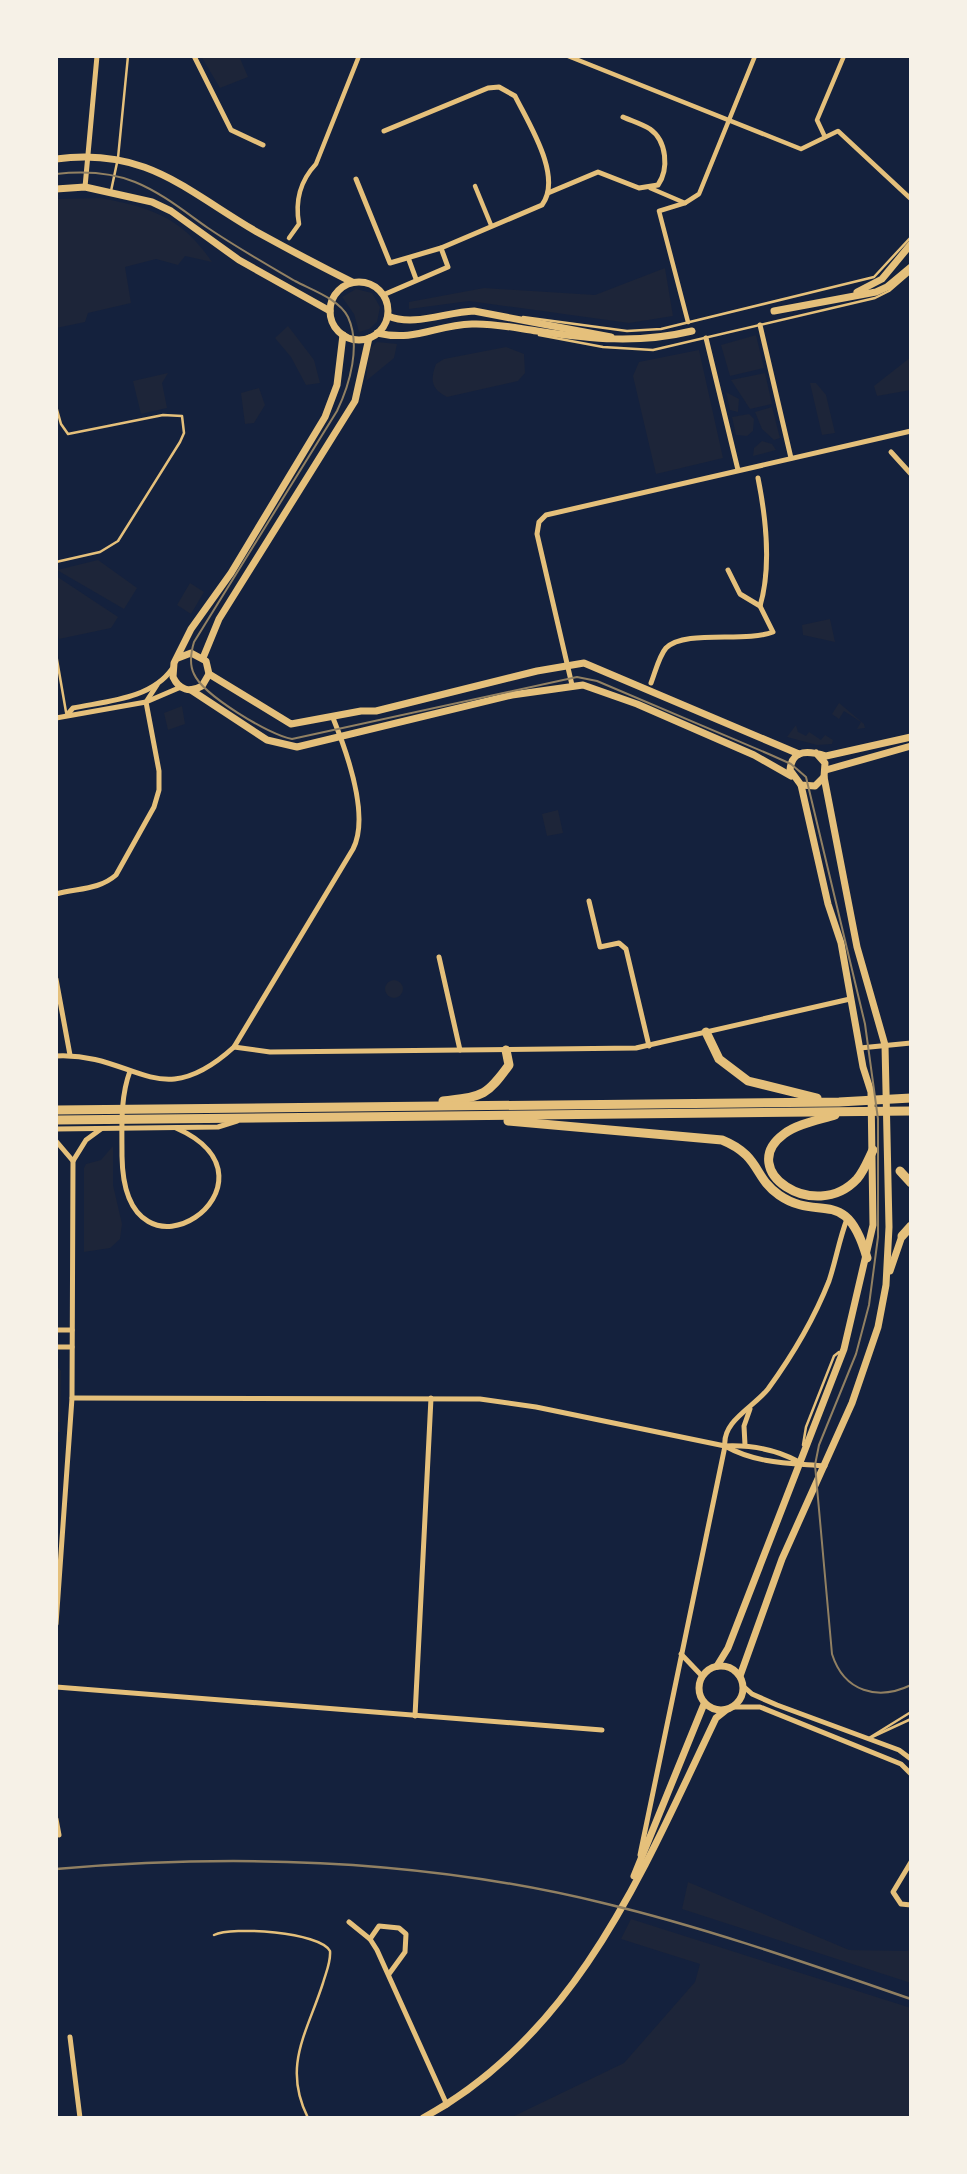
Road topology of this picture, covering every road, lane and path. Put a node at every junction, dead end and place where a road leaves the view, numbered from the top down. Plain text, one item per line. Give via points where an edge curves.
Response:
1 (97, 56) edge
2 (128, 56) edge
3 (194, 56) edge
4 (359, 56) edge
5 (568, 56) edge
6 (755, 56) edge
7 (844, 56) edge
8 (623, 117) dead end
9 (729, 121) junction
10 (384, 131) dead end
11 (825, 136) junction
12 (263, 145) dead end
13 (88, 155) junction
14 (118, 158) junction
15 (56, 159) edge
16 (356, 179) dead end
17 (475, 186) dead end
18 (85, 187) junction
19 (650, 188) junction
20 (56, 189) edge
21 (111, 191) junction
22 (548, 193) junction
23 (911, 199) edge
24 (685, 203) junction
25 (491, 225) junction
26 (911, 237) edge
27 (289, 238) dead end
28 (911, 244) edge
29 (441, 247) junction
30 (409, 260) junction
31 (911, 267) edge
32 (911, 272) edge
33 (416, 279) junction
34 (352, 282) junction
35 (383, 295) junction
36 (847, 296) junction
37 (330, 311) junction
38 (774, 311) dead end
39 (501, 314) junction
40 (387, 316) junction
41 (688, 322) junction
42 (760, 325) junction
43 (508, 327) junction
44 (692, 331) dead end
45 (377, 333) junction
46 (343, 335) junction
47 (369, 338) junction
48 (706, 338) junction
49 (629, 341) junction
50 (56, 406) edge
51 (911, 431) edge
52 (891, 452) dead end
53 (794, 458) junction
54 (737, 470) junction
55 (911, 474) edge
56 (758, 478) dead end
57 (56, 562) edge
58 (728, 570) dead end
59 (760, 606) junction
60 (56, 654) edge
61 (178, 658) junction
62 (204, 658) junction
63 (567, 664) junction
64 (172, 668) junction
65 (209, 674) junction
66 (651, 683) dead end
67 (157, 685) junction
68 (572, 685) junction
69 (181, 687) junction
70 (191, 690) junction
71 (146, 702) junction
72 (67, 715) junction
73 (56, 718) edge
74 (333, 718) junction
75 (911, 737) edge
76 (341, 738) junction
77 (911, 746) edge
78 (816, 753) junction
79 (799, 754) junction
80 (825, 774) junction
81 (792, 776) junction
82 (801, 785) junction
83 (56, 894) edge
84 (589, 901) dead end
85 (439, 957) dead end
86 (56, 979) edge
87 (850, 999) junction
88 (706, 1032) junction
89 (911, 1043) edge
90 (885, 1045) junction
91 (234, 1046) junction
92 (649, 1046) junction
93 (860, 1048) junction
94 (460, 1050) junction
95 (506, 1050) junction
96 (70, 1055) junction
97 (56, 1056) edge
98 (130, 1071) junction
99 (909, 1098) edge
100 (844, 1101) junction
101 (398, 1107) junction
102 (56, 1110) edge
103 (909, 1111) edge
104 (846, 1112) junction
105 (461, 1116) junction
106 (132, 1119) junction
107 (243, 1119) junction
108 (56, 1120) edge
109 (110, 1124) junction
110 (176, 1128) junction
111 (56, 1129) edge
112 (101, 1129) junction
113 (56, 1140) edge
114 (873, 1150) junction
115 (888, 1156) junction
116 (73, 1161) junction
117 (900, 1171) joint
118 (911, 1183) edge
119 (847, 1219) junction
120 (911, 1226) edge
121 (902, 1236) joint
122 (867, 1258) junction
123 (886, 1285) junction
124 (72, 1330) junction
125 (56, 1331) edge
126 (56, 1347) edge
127 (72, 1347) junction
128 (72, 1398) junction
129 (431, 1398) junction
130 (750, 1409) junction
131 (745, 1445) junction
132 (725, 1446) junction
133 (801, 1463) junction
134 (825, 1466) junction
135 (56, 1624) edge
136 (681, 1654) junction
137 (717, 1666) junction
138 (702, 1676) junction
139 (740, 1676) junction
140 (743, 1686) junction
141 (56, 1687) edge
142 (704, 1704) junction
143 (729, 1709) junction
144 (911, 1712) edge
145 (415, 1716) junction
146 (911, 1719) edge
147 (602, 1730) dead end
148 (869, 1738) junction
149 (854, 1745) junction
150 (911, 1759) edge
151 (911, 1774) edge
152 (56, 1819) edge
153 (59, 1835) dead end
154 (639, 1860) junction
155 (911, 1862) edge
156 (903, 1878) junction
157 (911, 1878) edge
158 (628, 1893) junction
159 (911, 1905) edge
160 (349, 1922) dead end
161 (214, 1935) dead end
162 (370, 1939) junction
163 (389, 1974) junction
164 (70, 2037) dead end
165 (447, 2105) junction
166 (80, 2118) edge
167 (308, 2118) edge
168 (423, 2118) edge

1 - 13 street
2 - 14 lane
3 - 12 street via 231,130
4 - 27 street via 295,205 299,224
5 - 9 street
6 - 9 street
7 - 11 street via 817,120
8 - 19 street via 649,128 666,160 662,179
9 - 11 street via 801,149
9 - 24 street via 699,194
10 - 22 street via 488,88 508,90 515,96 549,173
11 - 23 street via 838,131
13 - 14 street
13 - 15 street
13 - 18 street
14 - 21 lane
14 - 34 street via 194,190 258,233
16 - 30 street via 390,263
17 - 25 street
18 - 20 street
18 - 21 street
19 - 22 street via 598,172
19 - 24 street
21 - 37 street via 172,211 239,260
22 - 25 street via 542,205
24 - 41 street via 659,211
25 - 29 street
26 - 41 lane via 874,277
28 - 36 street via 882,279
29 - 30 street
29 - 33 street via 448,267
30 - 33 street
31 - 36 street via 887,286
32 - 42 lane via 875,298
33 - 35 street
34 - 35 street via 369,284
34 - 37 street via 334,296
35 - 40 street
36 - 38 street
37 - 46 street
39 - 40 street via 452,312 420,320
39 - 41 lane via 627,331
39 - 49 street
40 - 45 street
42 - 48 lane
42 - 53 street
43 - 45 street via 475,323 401,338
43 - 48 lane via 634,351
43 - 49 street
44 - 49 street
45 - 47 street
46 - 47 street
46 - 61 street via 337,385 325,416 231,573 191,629
47 - 62 street via 355,401 219,619
48 - 54 street
50 - 57 lane via 68,434 163,415 182,415 184,426 180,442 118,541 100,552
51 - 53 street
52 - 55 street
53 - 54 street
54 - 63 street via 542,518 537,534
56 - 59 street via 765,513 767,581
58 - 59 street via 740,594
59 - 66 street via 773,632 673,643 664,650
60 - 72 lane
61 - 62 street via 191,653
61 - 64 street
62 - 65 street
63 - 68 street
63 - 74 street
63 - 79 street via 592,665
64 - 67 street
64 - 69 street via 174,681
65 - 70 street via 202,687
65 - 74 street via 291,724
67 - 71 street
67 - 72 street via 138,694 73,708
68 - 76 street via 512,695
68 - 81 street via 637,704
69 - 70 street
69 - 71 street
70 - 76 street via 274,743 297,747
71 - 72 street
71 - 83 street via 159,771 154,807 116,875 100,886
72 - 73 street
74 - 76 street
75 - 78 street via 826,756
76 - 91 street via 360,818 356,843
77 - 80 street
78 - 79 street
78 - 80 street
79 - 81 street via 791,764
80 - 82 street via 815,786
80 - 90 street via 858,947
81 - 82 street
82 - 87 street via 839,935
84 - 92 street via 600,947 619,943 626,949
85 - 94 street
86 - 96 street
87 - 88 street
87 - 93 street
88 - 92 street
88 - 100 main road via 719,1059 748,1081 783,1092
89 - 90 street
90 - 93 street
90 - 115 street
91 - 94 street via 270,1052
91 - 98 street via 215,1064 183,1079 154,1079
92 - 95 street
93 - 114 street via 871,1092
94 - 95 street
95 - 101 main road via 509,1065 491,1090 474,1097
96 - 97 street
96 - 98 street
98 - 110 street via 123,1099 123,1178 130,1203 157,1224 181,1225 203,1214 218,1181 209,1151
99 - 100 main road
100 - 101 main road
101 - 106 main road
102 - 106 main road via 111,1109
103 - 104 main road
104 - 105 main road
104 - 114 main road via 792,1129 776,1140 770,1165 779,1183 808,1196 839,1191 857,1178
105 - 107 main road
105 - 119 main road via 722,1140 751,1158 780,1196 830,1208
106 - 107 main road
106 - 109 main road
106 - 110 street
107 - 110 street via 218,1127
108 - 109 main road
109 - 112 street
111 - 112 street
112 - 116 street via 86,1140
113 - 116 street
114 - 122 street via 873,1225
115 - 117 street
115 - 123 street
116 - 124 street
117 - 118 main road
119 - 122 main road via 861,1237
119 - 130 street via 815,1312 794,1351
120 - 121 main road
121 - 123 street
122 - 133 street via 845,1349
123 - 134 street via 868,1360
124 - 125 street
124 - 127 street
126 - 127 street
127 - 128 street
128 - 129 street
128 - 135 street
129 - 132 street via 526,1405
129 - 145 street
130 - 131 street via 744,1426
130 - 132 street via 730,1424
131 - 132 street
131 - 133 street via 783,1453
132 - 133 street via 744,1457
132 - 136 street
133 - 134 street
133 - 137 street
134 - 139 street via 782,1559
136 - 138 street
136 - 154 street
137 - 138 street
137 - 139 street
138 - 142 street via 698,1690
139 - 140 street
140 - 143 street via 741,1699
140 - 148 street via 777,1705
141 - 145 street
142 - 143 street
142 - 154 street
143 - 149 street via 760,1707
143 - 158 street via 716,1718
144 - 148 lane
145 - 147 street
146 - 148 lane
148 - 149 street
148 - 150 street
149 - 151 street via 901,1764
152 - 153 street
154 - 158 street
155 - 156 street
156 - 157 street
156 - 159 street via 894,1887 894,1896 901,1904
158 - 165 street via 586,1969 552,2013 513,2053
160 - 162 street
161 - 167 lane via 239,1929 308,1937 327,1945 330,1958 299,2049 296,2090
162 - 163 street
162 - 163 street via 379,1926 389,1925 406,1934 405,1952
163 - 165 street
164 - 166 street
165 - 168 street

